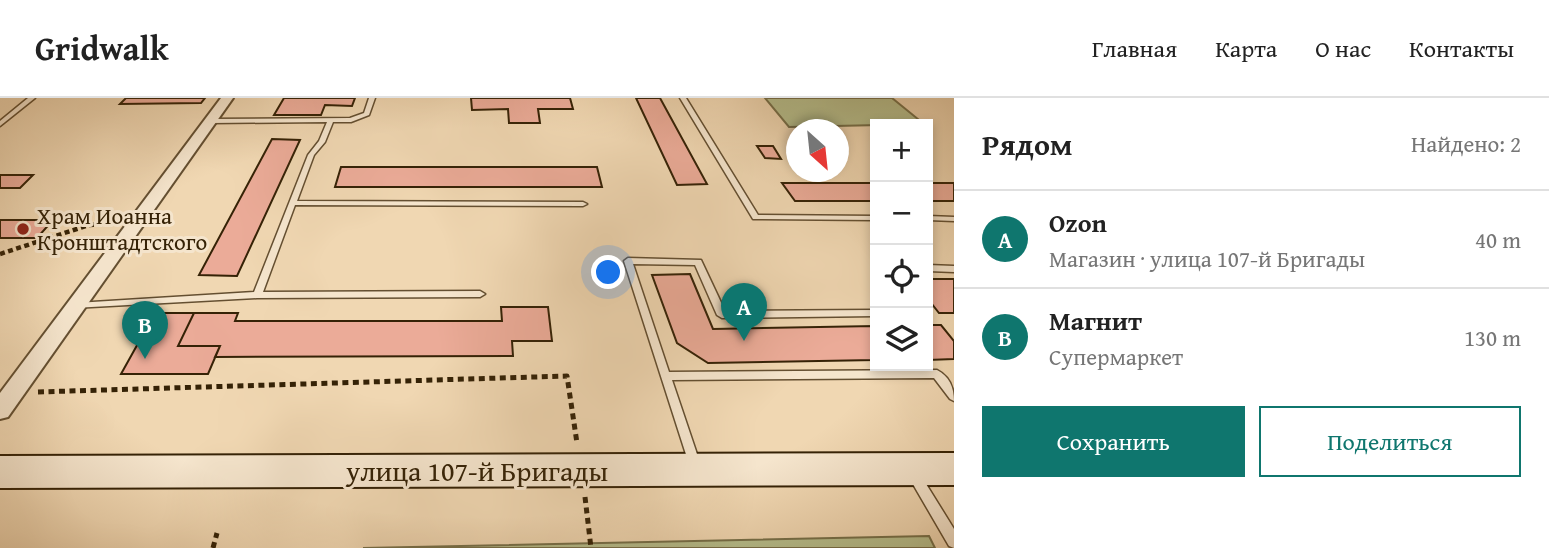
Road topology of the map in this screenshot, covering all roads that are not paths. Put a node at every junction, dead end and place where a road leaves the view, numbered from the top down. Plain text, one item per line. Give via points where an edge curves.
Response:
1 (32, 98) edge
2 (228, 98) edge
3 (372, 98) edge
4 (683, 98) edge
5 (4, 118) edge
6 (211, 121) junction
7 (330, 122) junction
8 (0, 124) edge
9 (293, 203) junction
10 (583, 204) dead end
11 (870, 218) edge
12 (933, 218) edge
13 (954, 219) edge
14 (933, 268) edge
15 (954, 269) edge
16 (480, 294) dead end
17 (257, 295) junction
18 (76, 306) junction
19 (870, 313) edge
20 (666, 376) junction
21 (954, 396) edge
22 (0, 410) edge
23 (910, 469) junction
24 (954, 469) edge
25 (696, 470) junction
26 (0, 472) edge
27 (954, 541) edge

1 - 5 lane
2 - 6 street
3 - 7 lane via 367,114
4 - 11 lane via 756,217
5 - 8 lane
6 - 7 lane
6 - 18 street
7 - 9 lane via 311,155
9 - 10 lane
9 - 17 lane
12 - 13 lane
14 - 15 lane
16 - 17 lane
17 - 18 lane
18 - 22 street
19 - 20 lane via 722,315 698,262 628,261
20 - 21 lane via 937,374
20 - 25 lane
23 - 24 main road, улица 107-й Бригады
23 - 25 main road, улица 107-й Бригады
23 - 27 lane
25 - 26 main road, улица 107-й Бригады

